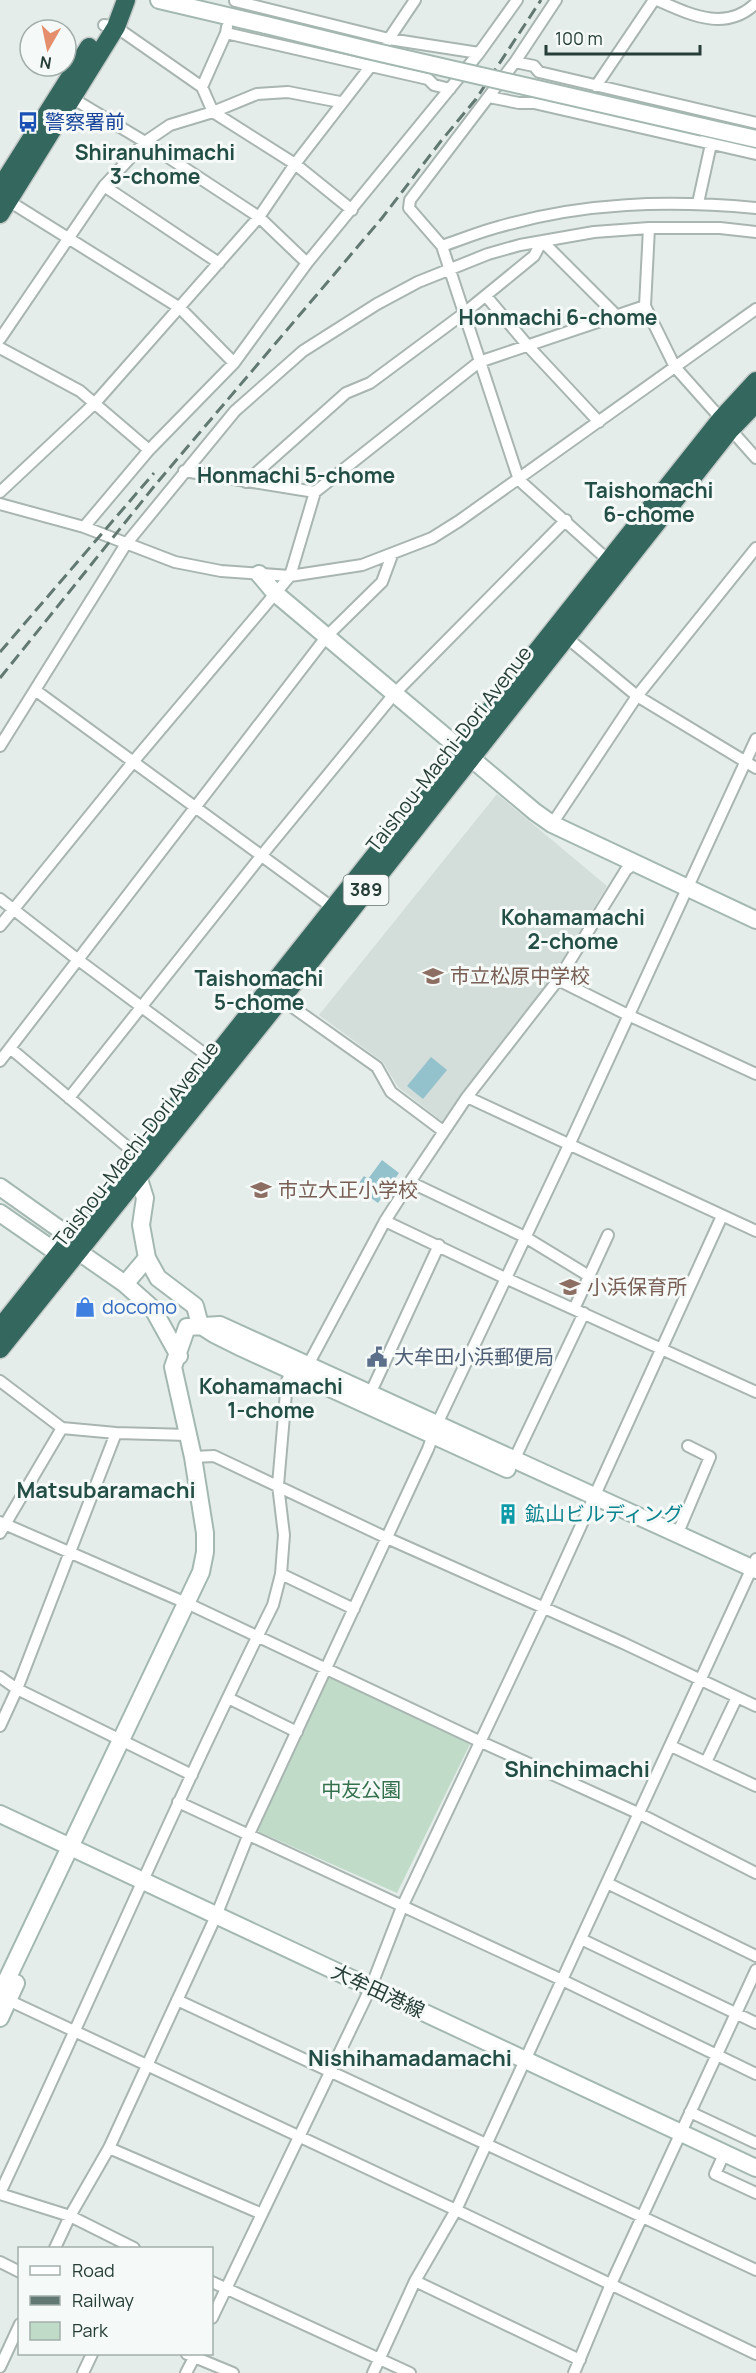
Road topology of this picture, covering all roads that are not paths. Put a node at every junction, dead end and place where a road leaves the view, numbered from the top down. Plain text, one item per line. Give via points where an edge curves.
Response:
1 (124, 0) edge
2 (159, 0) edge
3 (415, 0) edge
4 (517, 0) edge
5 (556, 0) edge
6 (656, 0) edge
7 (756, 3) edge
8 (231, 13) edge
9 (110, 26) junction
10 (389, 39) junction
11 (478, 53) junction
12 (515, 62) junction
13 (370, 67) junction
14 (596, 86) junction
15 (202, 87) junction
16 (450, 89) junction
17 (67, 95) junction
18 (489, 97) junction
19 (340, 102) junction
20 (213, 112) junction
21 (756, 123) edge
22 (756, 139) edge
23 (145, 142) junction
24 (711, 144) junction
25 (756, 154) edge
26 (296, 164) junction
27 (104, 186) junction
28 (2, 199) edge
29 (698, 203) junction
30 (756, 208) edge
31 (352, 210) junction
32 (259, 217) junction
33 (649, 228) junction
34 (756, 232) edge
35 (68, 237) junction
36 (542, 242) junction
37 (442, 246) junction
38 (219, 263) junction
39 (307, 263) junction
40 (448, 269) junction
41 (486, 296) junction
42 (645, 306) junction
43 (180, 308) junction
44 (756, 309) edge
45 (463, 314) junction
46 (616, 315) junction
47 (0, 339) edge
48 (528, 346) junction
49 (0, 348) edge
50 (234, 363) junction
51 (479, 363) junction
52 (675, 367) junction
53 (756, 381) edge
54 (95, 403) junction
55 (756, 403) edge
56 (599, 422) junction
57 (726, 424) junction
58 (149, 450) junction
59 (756, 458) edge
60 (184, 471) junction
61 (519, 480) junction
62 (246, 482) junction
63 (0, 492) edge
64 (315, 492) junction
65 (0, 504) edge
66 (566, 520) junction
67 (84, 527) junction
68 (126, 544) junction
69 (756, 548) edge
70 (392, 555) junction
71 (608, 560) junction
72 (259, 574) junction
73 (290, 576) junction
74 (275, 593) junction
75 (327, 636) junction
76 (566, 637) junction
77 (35, 690) junction
78 (395, 693) junction
79 (638, 696) junction
80 (756, 739) edge
81 (0, 746) edge
82 (465, 752) junction
83 (133, 762) junction
84 (745, 763) junction
85 (756, 768) edge
86 (195, 806) junction
87 (552, 824) junction
88 (262, 855) junction
89 (634, 864) junction
90 (686, 887) junction
91 (0, 899) edge
92 (333, 908) junction
93 (14, 909) junction
94 (756, 920) edge
95 (0, 926) edge
96 (77, 959) junction
97 (558, 980) junction
98 (275, 994) junction
99 (141, 1007) junction
100 (628, 1015) junction
101 (10, 1048) junction
102 (213, 1060) junction
103 (0, 1061) edge
104 (756, 1074) edge
105 (467, 1097) junction
106 (69, 1098) junction
107 (443, 1131) junction
108 (569, 1145) junction
109 (134, 1166) junction
110 (410, 1182) junction
111 (0, 1187) edge
112 (0, 1213) edge
113 (722, 1216) junction
114 (386, 1221) junction
115 (756, 1232) edge
116 (608, 1235) dead end
117 (525, 1237) junction
118 (75, 1245) junction
119 (439, 1245) junction
120 (59, 1254) junction
121 (147, 1258) junction
122 (589, 1276) junction
123 (505, 1278) junction
124 (125, 1284) junction
125 (579, 1311) junction
126 (200, 1324) junction
127 (4, 1328) edge
128 (0, 1349) edge
129 (661, 1350) junction
130 (176, 1352) junction
131 (300, 1368) junction
132 (0, 1381) edge
133 (756, 1392) edge
134 (370, 1394) junction
135 (62, 1428) junction
136 (435, 1430) junction
137 (116, 1433) junction
138 (189, 1435) junction
139 (688, 1446) dead end
140 (196, 1456) junction
141 (514, 1460) junction
142 (278, 1485) junction
143 (590, 1501) junction
144 (2, 1526) edge
145 (677, 1535) junction
146 (387, 1538) junction
147 (71, 1552) junction
148 (753, 1572) edge
149 (281, 1574) junction
150 (190, 1604) junction
151 (354, 1609) junction
152 (543, 1609) junction
153 (257, 1636) junction
154 (326, 1669) junction
155 (0, 1677) edge
156 (702, 1680) junction
157 (17, 1689) junction
158 (737, 1697) junction
159 (228, 1698) junction
160 (756, 1706) edge
161 (0, 1726) edge
162 (297, 1731) junction
163 (479, 1741) junction
164 (126, 1742) junction
165 (671, 1746) junction
166 (706, 1762) junction
167 (192, 1775) junction
168 (756, 1786) edge
169 (178, 1802) junction
170 (0, 1814) edge
171 (640, 1814) junction
172 (248, 1836) junction
173 (74, 1850) junction
174 (756, 1872) edge
175 (141, 1881) junction
176 (608, 1883) junction
177 (402, 1907) junction
178 (216, 1916) junction
179 (581, 1939) junction
180 (756, 1956) edge
181 (756, 1970) edge
182 (562, 1980) junction
183 (371, 1987) junction
184 (4, 1997) edge
185 (177, 2000) junction
186 (736, 2014) junction
187 (0, 2018) edge
188 (756, 2023) edge
189 (75, 2033) junction
190 (717, 2055) junction
191 (526, 2060) junction
192 (146, 2066) junction
193 (331, 2072) junction
194 (756, 2074) edge
195 (690, 2112) junction
196 (681, 2132) junction
197 (298, 2137) junction
198 (756, 2143) edge
199 (486, 2144) junction
200 (109, 2148) junction
201 (725, 2152) junction
202 (756, 2168) edge
203 (756, 2193) edge
204 (0, 2194) edge
205 (456, 2210) junction
206 (262, 2214) junction
207 (70, 2216) junction
208 (642, 2217) junction
209 (55, 2247) edge
210 (132, 2247) edge
211 (0, 2262) edge
212 (756, 2270) edge
213 (18, 2271) edge
214 (415, 2281) junction
215 (213, 2282) edge
216 (610, 2284) junction
217 (225, 2288) junction
218 (213, 2316) edge
219 (18, 2327) edge
220 (4, 2345) edge
221 (756, 2354) edge
222 (92, 2355) edge
223 (192, 2355) edge
224 (378, 2358) junction
225 (580, 2360) junction
226 (0, 2367) edge
227 (83, 2373) edge
228 (186, 2373) edge
229 (233, 2373) edge
230 (373, 2373) edge
231 (411, 2373) edge
232 (574, 2373) edge

1 - 9 highway
2 - 8 street
3 - 10 street
4 - 11 street
5 - 12 street
6 - 7 street via 698,18 719,19 737,16
6 - 14 street
8 - 10 street
8 - 13 street
8 - 15 street
8 - 22 street, bridge via 372,51
9 - 15 street
9 - 17 highway
10 - 11 street
10 - 13 street
11 - 16 street
12 - 14 street
12 - 18 street
13 - 16 street via 428,79
13 - 19 street
14 - 21 street
15 - 20 street
16 - 31 street
17 - 23 street
17 - 28 highway
18 - 24 street via 519,104 534,102
18 - 37 street via 410,200 410,208
19 - 20 street via 288,92 256,94
19 - 26 street
20 - 23 street via 170,125
20 - 26 street
23 - 27 street
23 - 32 street
24 - 25 street
24 - 29 street
26 - 31 street
26 - 32 street
27 - 35 street
27 - 38 street
28 - 35 street
29 - 30 street
29 - 37 street via 577,209 498,226
31 - 39 street
32 - 38 street
32 - 39 street
33 - 34 street
33 - 36 street via 594,232
33 - 42 street
35 - 43 street
35 - 47 street
36 - 40 street via 488,254
36 - 41 street via 534,256
36 - 46 street
37 - 40 street
38 - 43 street
39 - 50 street
40 - 45 street
40 - 60 street via 377,304 303,351 235,411
41 - 45 street
41 - 48 street
42 - 46 street
42 - 52 street
43 - 50 street
43 - 54 street
44 - 52 street
45 - 51 street
45 - 62 street via 370,383 346,393
46 - 48 street
48 - 51 street
48 - 56 street
49 - 54 street
50 - 58 street
51 - 61 street
51 - 64 street
52 - 56 street
52 - 57 street
53 - 57 highway, 389
54 - 58 street
54 - 63 street
55 - 57 highway, 389
56 - 61 street
57 - 59 street
57 - 71 highway, Taishou-Machi-Dori Avenue / 389
57 - 76 highway, Taishou-Machi-Dori Avenue / 389
58 - 67 street
60 - 62 street
60 - 68 street
61 - 66 street
61 - 70 street via 432,538
62 - 64 street
64 - 73 street
65 - 67 street
66 - 71 street
66 - 78 street
67 - 68 street
68 - 72 street via 175,562
68 - 77 street
69 - 79 street
70 - 73 street via 362,565
70 - 75 street via 382,582
71 - 82 highway, Taishou-Machi-Dori Avenue / 389
72 - 73 street
72 - 74 street
73 - 74 street
74 - 75 street
74 - 83 street
75 - 78 street
75 - 86 street
76 - 79 street
76 - 82 highway, Taishou-Machi-Dori Avenue / 389
77 - 81 street
77 - 83 street
78 - 82 street
78 - 88 street
79 - 84 street
79 - 87 street
80 - 84 street
82 - 87 street
82 - 92 highway, Taishou-Machi-Dori Avenue / 389
82 - 98 highway, Taishou-Machi-Dori Avenue / 389
83 - 86 street
83 - 93 street
84 - 85 street
84 - 90 street
86 - 88 street
86 - 96 street
87 - 89 street
88 - 92 street
88 - 99 street
89 - 90 street
89 - 97 street via 626,870
90 - 94 street
90 - 100 street
91 - 93 street
92 - 98 highway, Taishou-Machi-Dori Avenue / 389
93 - 95 street
93 - 96 street
96 - 99 street
96 - 101 street
97 - 100 street
97 - 105 street
98 - 102 highway, Taishou-Machi-Dori Avenue / 389
98 - 107 street via 377,1067 391,1092
98 - 109 highway, Taishou-Machi-Dori Avenue / 389
99 - 102 street
99 - 106 street
100 - 104 street
100 - 108 street
101 - 103 street
101 - 106 street
102 - 109 highway, Taishou-Machi-Dori Avenue / 389
105 - 107 street
105 - 108 street
106 - 109 street
107 - 110 street
108 - 113 street
108 - 117 street
109 - 118 highway, Taishou-Machi-Dori Avenue / 389
109 - 121 street via 145,1198 141,1225
110 - 114 street
110 - 117 street
111 - 118 street
112 - 120 street
113 - 115 street
113 - 129 street
114 - 119 street
114 - 131 street
116 - 122 street
117 - 122 street
117 - 123 street
118 - 120 highway, Taishou-Machi-Dori Avenue / 389
118 - 124 street
118 - 127 highway, Taishou-Machi-Dori Avenue / 389
119 - 123 street
119 - 134 street
120 - 127 highway, Taishou-Machi-Dori Avenue / 389
121 - 124 street
121 - 126 street via 158,1278 195,1306
122 - 125 street
123 - 125 street
123 - 136 street
124 - 130 street via 153,1309
125 - 129 street
125 - 141 street
126 - 130 street via 187,1327
126 - 131 street via 214,1335
127 - 128 highway, Taishou-Machi-Dori Avenue / 389
129 - 133 street
129 - 143 street
130 - 138 street via 173,1367
130 - 140 street via 182,1363
131 - 134 street
131 - 136 street
131 - 142 street via 287,1381
132 - 135 street
134 - 136 street
135 - 137 street
135 - 144 street
136 - 141 street
136 - 143 street
136 - 146 street
137 - 138 street
137 - 147 street
138 - 140 street
139 - 145 street via 710,1457
140 - 142 street via 214,1456
140 - 150 street via 205,1552
141 - 143 street
142 - 146 street
142 - 149 street via 284,1535
143 - 145 street
143 - 148 street
143 - 152 street
144 - 147 street
145 - 148 street
146 - 151 street
146 - 152 street
147 - 150 street
147 - 157 street
148 - 156 street
149 - 151 street
149 - 153 street via 273,1605
150 - 153 street
150 - 164 street
151 - 154 street
152 - 156 street
152 - 163 street
153 - 154 street
153 - 159 street
154 - 162 street
154 - 163 street
155 - 157 street
156 - 158 street
156 - 165 street
157 - 161 street
157 - 164 street
158 - 160 street
158 - 166 street
159 - 162 street
159 - 167 street
162 - 172 street
163 - 171 street
163 - 177 street
164 - 167 street
164 - 173 street
165 - 166 street
165 - 171 street
166 - 168 street
167 - 169 street
169 - 172 street
169 - 175 street
170 - 173 street, 大牟田港線
171 - 174 street
171 - 176 street
172 - 177 street
172 - 178 street
173 - 175 street, 大牟田港線
173 - 184 street
175 - 178 street, 大牟田港線
175 - 189 street
176 - 179 street
176 - 180 street
177 - 182 street
177 - 183 street
178 - 183 street, 大牟田港線
178 - 185 street
179 - 182 street
179 - 186 street
181 - 186 street
182 - 190 street
182 - 191 street
183 - 191 street, 大牟田港線
183 - 193 street
184 - 187 street
184 - 189 street
185 - 192 street
185 - 193 street
186 - 188 street
186 - 190 street
189 - 192 street
189 - 204 street
190 - 194 street
190 - 195 street
191 - 196 street, 大牟田港線
191 - 199 street
192 - 197 street
192 - 200 street
193 - 197 street
193 - 199 street
195 - 196 street
195 - 198 street
196 - 201 street, 大牟田港線
196 - 208 street
197 - 205 street
197 - 206 street
199 - 205 street
199 - 208 street
200 - 206 street
200 - 207 street
201 - 202 street, 大牟田港線
201 - 203 street via 715,2174
204 - 207 street
205 - 214 street
205 - 216 street
206 - 217 street
207 - 209 street
207 - 210 street
208 - 212 street
208 - 216 street
211 - 213 street
214 - 224 street
214 - 225 street
215 - 217 street
216 - 221 street
216 - 225 street
217 - 218 street
217 - 224 street
219 - 220 street
220 - 226 street
222 - 227 street
223 - 228 street
223 - 229 street
224 - 230 street
224 - 231 street
225 - 232 street

